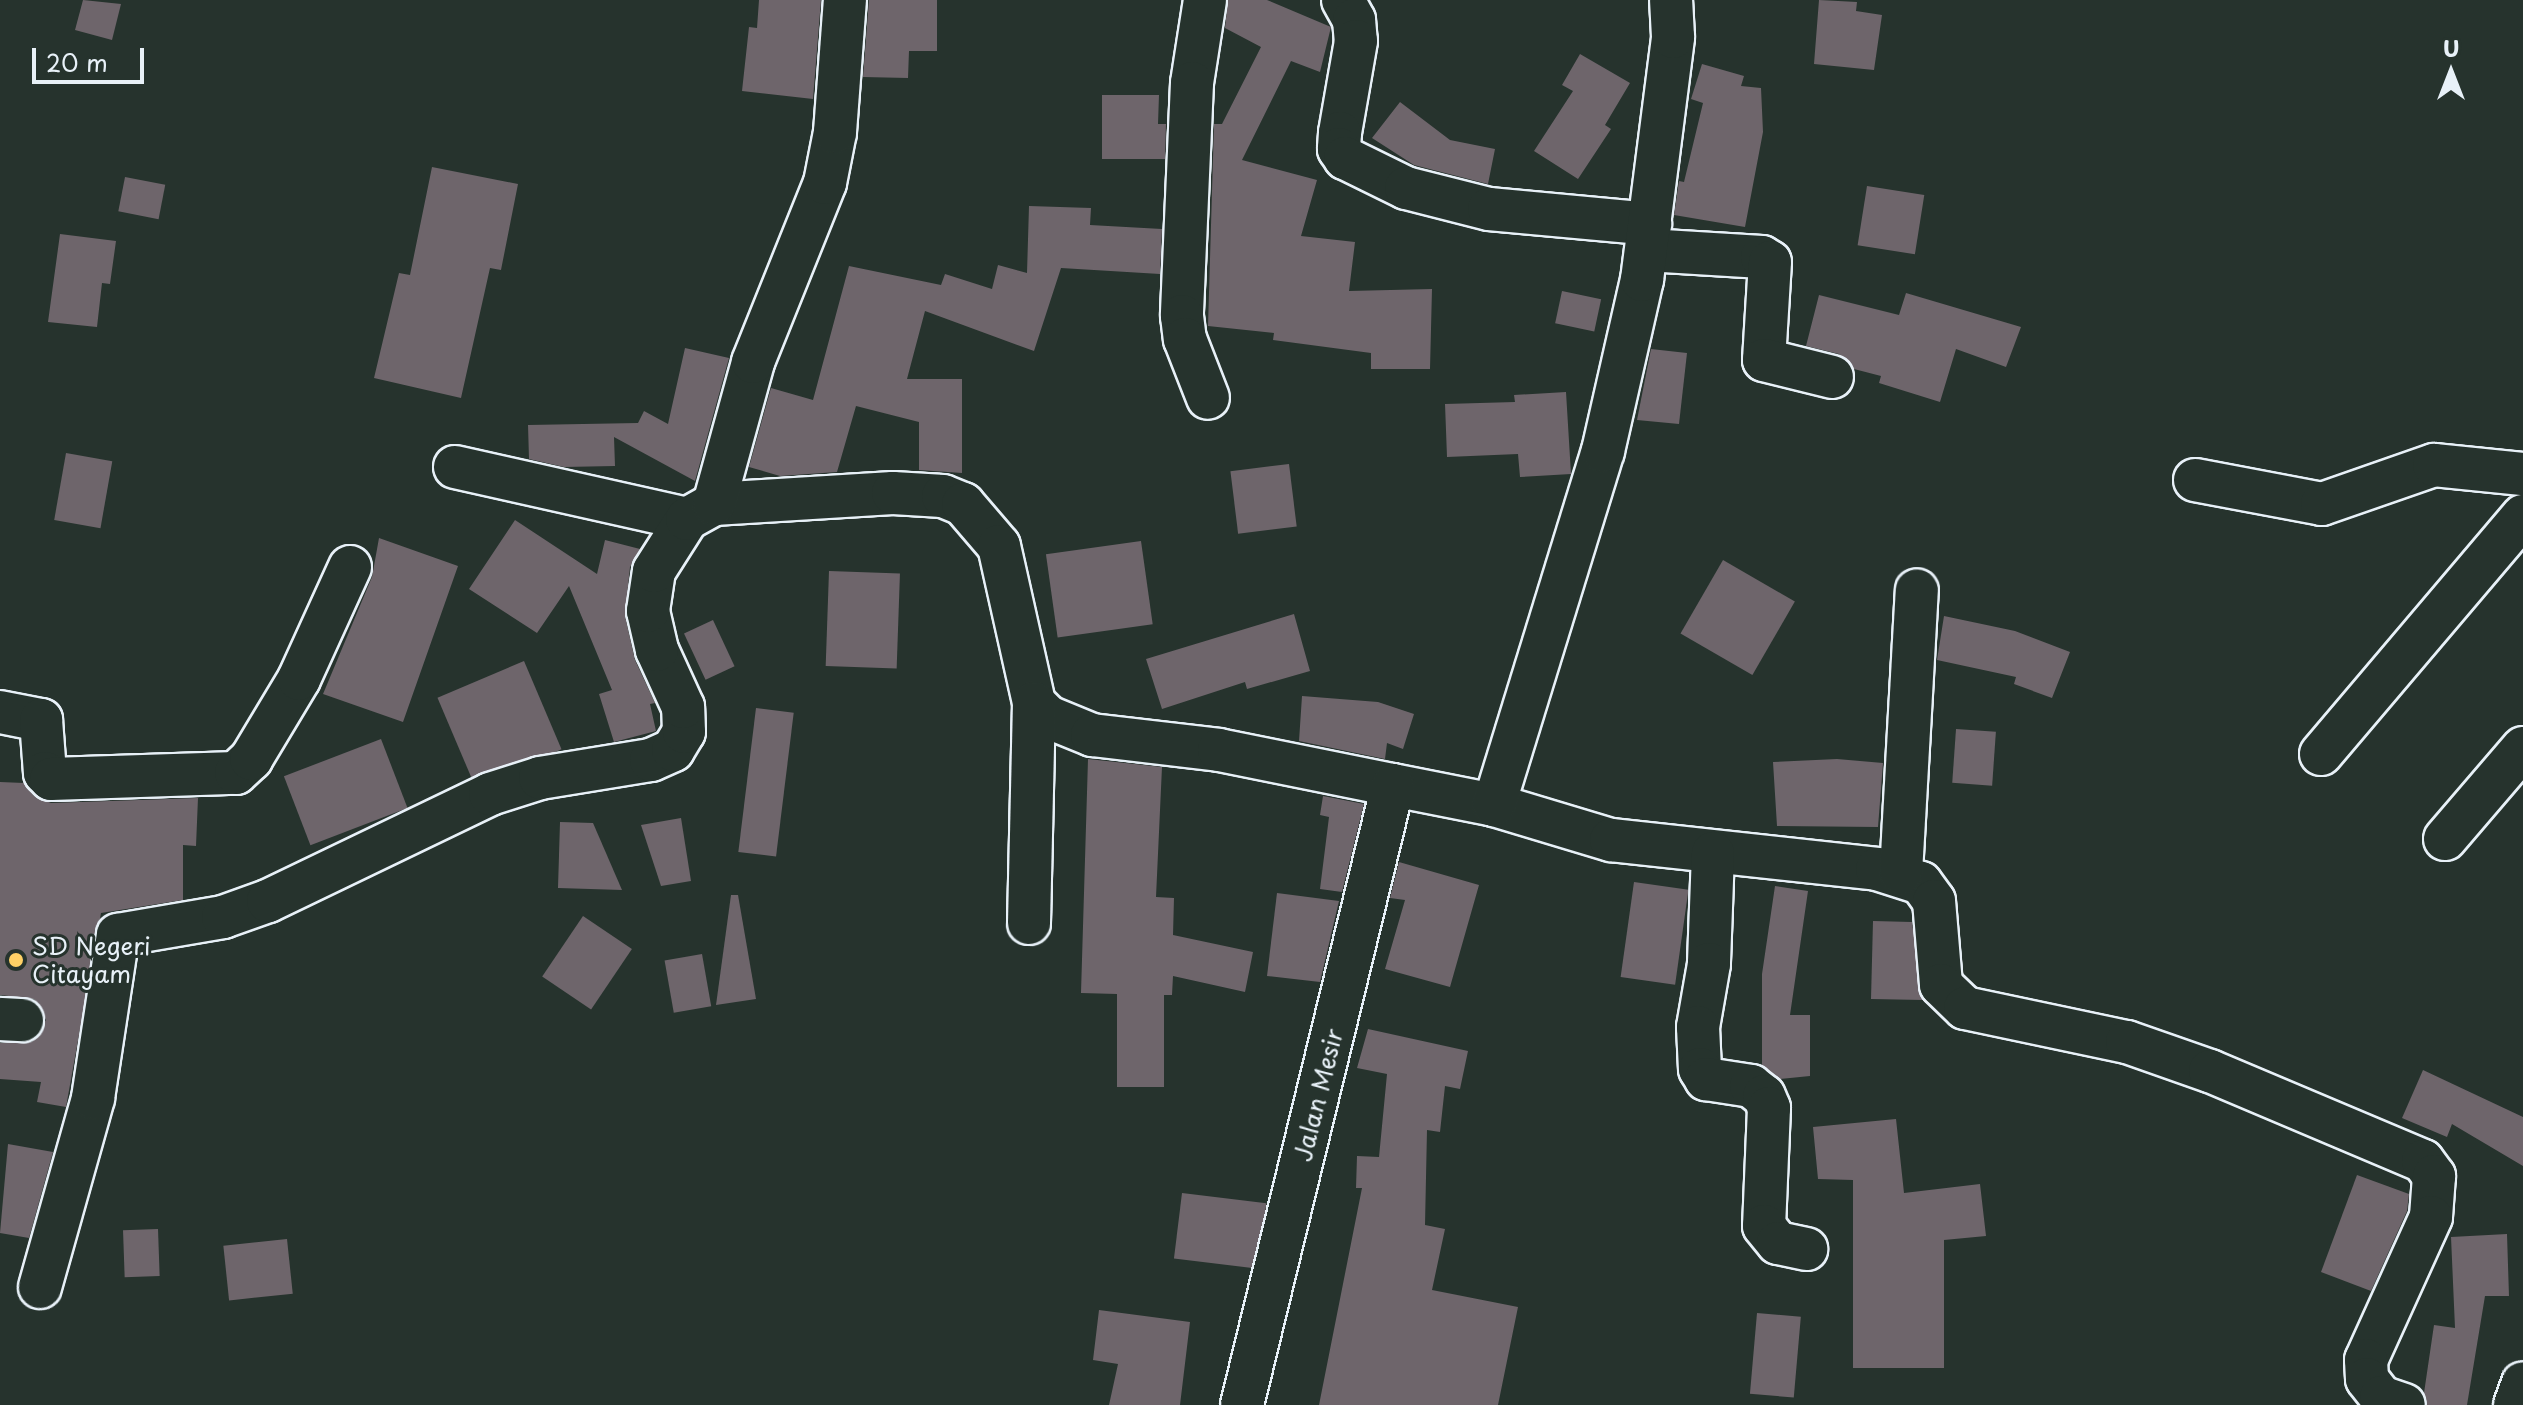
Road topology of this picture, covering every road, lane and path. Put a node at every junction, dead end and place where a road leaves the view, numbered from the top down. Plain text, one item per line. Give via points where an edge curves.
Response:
1 (845, 0) edge
2 (1205, 0) edge
3 (1343, 0) edge
4 (1671, 0) edge
5 (1648, 237) junction
6 (1832, 377) dead end
7 (1208, 398) dead end
8 (455, 467) dead end
9 (2523, 474) edge
10 (2195, 480) dead end
11 (700, 512) junction
12 (2523, 516) edge
13 (350, 567) dead end
14 (1917, 590) dead end
15 (1034, 703) junction
16 (0, 712) edge
17 (2523, 748) edge
18 (2321, 754) dead end
19 (1393, 785) junction
20 (1494, 805) junction
21 (2445, 839) dead end
22 (1713, 853) junction
23 (1901, 873) junction
24 (1029, 923) dead end
25 (1806, 1249) dead end
26 (40, 1287) dead end
27 (2523, 1383) edge
28 (1242, 1405) edge
29 (2404, 1405) edge
30 (2515, 1405) edge

1 - 11 street via 835,132 825,183
2 - 7 street via 1192,83 1182,316 1185,339
3 - 5 street via 1354,20 1356,41 1340,133 1339,149 1345,158 1406,188 1489,209
4 - 5 street via 1673,37
5 - 6 street via 1770,262 1764,360
5 - 20 street via 1603,451
8 - 11 street
9 - 10 street via 2434,465 2322,504
11 - 15 street via 893,493 943,496 963,504 999,546
11 - 26 street via 654,571 648,611 657,650 683,707 684,732 673,750 651,760 540,778 490,794 268,901 223,917 118,935 93,1098
12 - 18 street
13 - 16 street via 299,679 251,759 236,773 51,779 45,773 41,720
14 - 23 street
15 - 19 street via 1048,717 1092,735 1219,750
15 - 24 street
17 - 21 street
19 - 20 street
19 - 28 street, Jalan Mesir
20 - 22 street via 1611,840
22 - 23 street
22 - 25 street via 1709,964 1698,1027 1700,1069 1706,1079 1751,1086 1764,1096 1769,1108 1764,1226 1778,1243
23 - 29 street via 1921,883 1934,901 1937,970 1950,998 1965,1008 2127,1042 2210,1071 2423,1161 2434,1176 2431,1217 2366,1360 2367,1379 2381,1397
27 - 30 street

